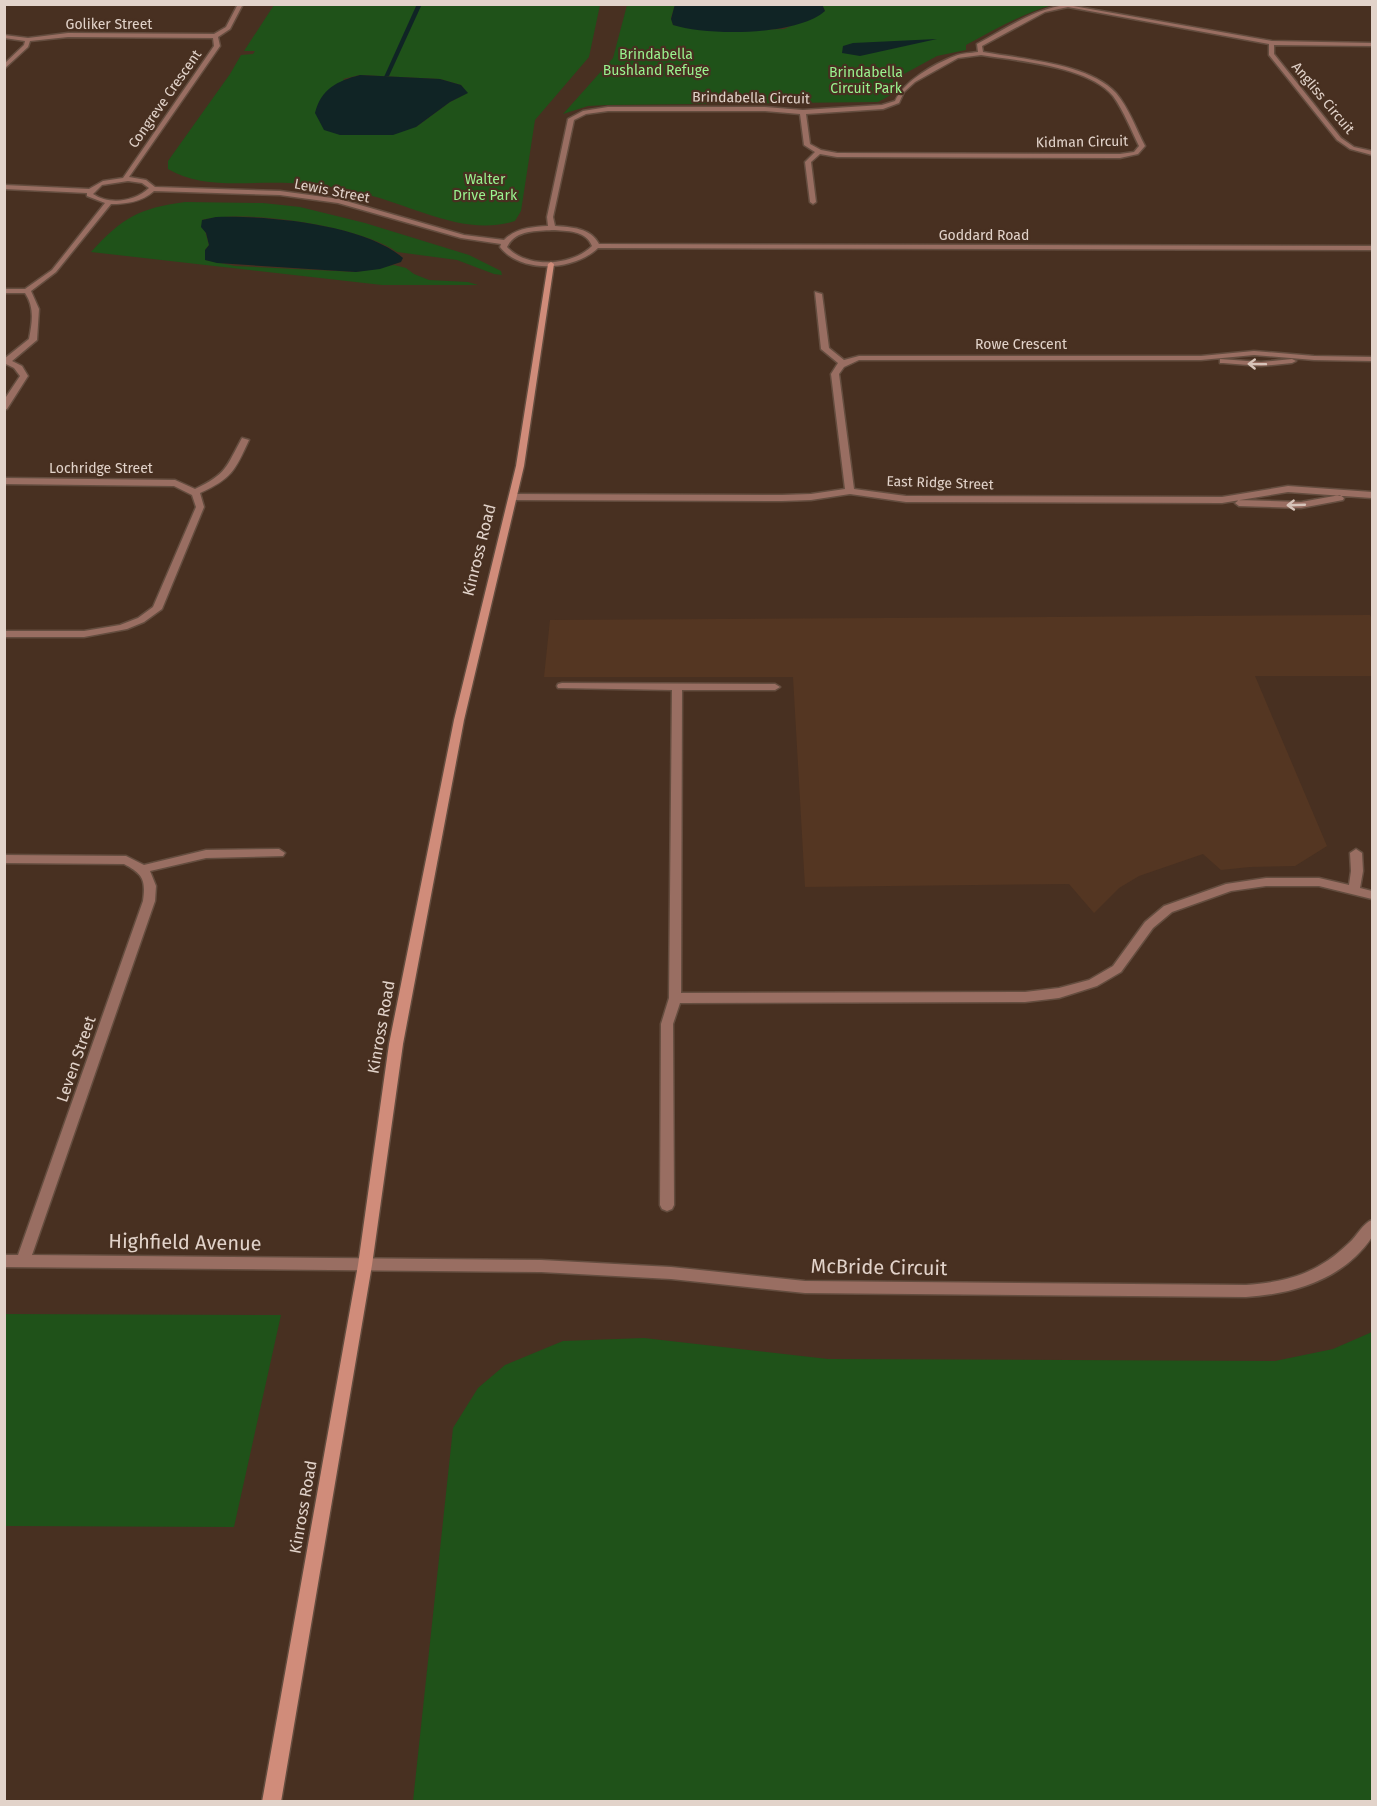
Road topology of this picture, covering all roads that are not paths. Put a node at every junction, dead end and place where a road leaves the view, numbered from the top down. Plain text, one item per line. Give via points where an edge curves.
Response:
1 (241, 4) edge
2 (1073, 6) edge
3 (4, 36) edge
4 (215, 36) junction
5 (28, 40) junction
6 (1272, 43) junction
7 (1372, 44) edge
8 (981, 53) junction
9 (4, 68) edge
10 (803, 112) junction
11 (819, 153) junction
12 (1372, 153) edge
13 (124, 180) junction
14 (4, 187) edge
15 (152, 189) junction
16 (89, 191) junction
17 (110, 201) junction
18 (813, 202) dead end
19 (552, 228) junction
20 (505, 242) junction
21 (596, 246) junction
22 (1372, 248) edge
23 (551, 264) junction
24 (4, 291) edge
25 (27, 291) junction
26 (818, 294) dead end
27 (1372, 359) edge
28 (6, 362) edge
29 (843, 363) junction
30 (4, 407) edge
31 (244, 440) dead end
32 (4, 482) edge
33 (850, 490) junction
34 (195, 492) junction
35 (1353, 495) junction
36 (1372, 495) edge
37 (513, 497) junction
38 (1222, 500) junction
39 (4, 634) edge
40 (562, 686) dead end
41 (677, 687) junction
42 (775, 687) dead end
43 (279, 853) dead end
44 (1356, 853) dead end
45 (4, 859) edge
46 (144, 869) junction
47 (1354, 889) junction
48 (1372, 895) edge
49 (675, 998) junction
50 (667, 1205) dead end
51 (1372, 1226) edge
52 (4, 1261) edge
53 (23, 1261) junction
54 (365, 1265) junction
55 (271, 1802) edge

1 - 4 street, Congreve Crescent via 228,28
2 - 6 street
2 - 8 street via 1043,11 979,45
3 - 5 street, Goliker Street
4 - 5 street, Goliker Street via 68,35
4 - 13 street, Congreve Crescent via 217,46
5 - 9 street
6 - 7 street
6 - 12 street, Angliss Circuit via 1271,54 1339,139 1352,148
8 - 10 street, Brindabella Circuit via 957,57 913,81 897,102 883,108
8 - 11 street, Kidman Circuit via 1086,75 1113,94 1142,146 1136,153 1120,156
10 - 11 street via 807,145
10 - 19 street, Brindabella Circuit via 608,109 577,116 571,119 550,217
11 - 18 street via 808,162
13 - 15 street via 144,181
13 - 16 street via 99,184
14 - 16 street
15 - 17 street via 135,199
15 - 20 street, Lewis Street via 280,193 339,201 463,237
16 - 17 street via 92,198
17 - 25 street via 54,271
19 - 20 street via 523,232
19 - 21 street via 579,231
20 - 23 street via 503,247 512,257
21 - 22 street, Goddard Road
21 - 23 street via 586,256
23 - 37 street, Kinross Road
24 - 25 street
25 - 28 street via 37,309 33,340
26 - 29 street via 825,349
27 - 29 street, Rowe Crescent via 1314,358 1261,364 1201,358 870,357
28 - 30 street via 17,365 24,376
29 - 33 street via 835,374
31 - 34 street via 230,472
32 - 34 street, Lochridge Street via 156,481 175,483
33 - 37 street, East Ridge Street via 782,498
33 - 38 street, East Ridge Street via 906,499
34 - 39 street via 200,507 157,609 146,618 129,627 100,632
35 - 36 street, East Ridge Street
35 - 38 street, East Ridge Street via 1288,489
35 -> 38 street, East Ridge Street via 1301,505
37 - 54 street, Kinross Road via 461,710 396,1044
40 - 41 street
41 - 42 street
41 - 49 street
43 - 46 street via 206,854
44 - 47 street
45 - 46 street via 126,860
46 - 53 street, Leven Street via 152,884 148,901
47 - 48 street
47 - 49 street via 1319,882 1230,886 1168,909 1149,925 1117,969 1093,983 1059,993 1025,997
49 - 50 street via 667,1024
51 - 54 street, McBride Circuit via 1369,1234 1344,1258 1315,1275 1286,1287 1246,1291 805,1287 671,1273 542,1266
52 - 53 street, Highfield Avenue
53 - 54 street, Highfield Avenue
54 - 55 street, Kinross Road

